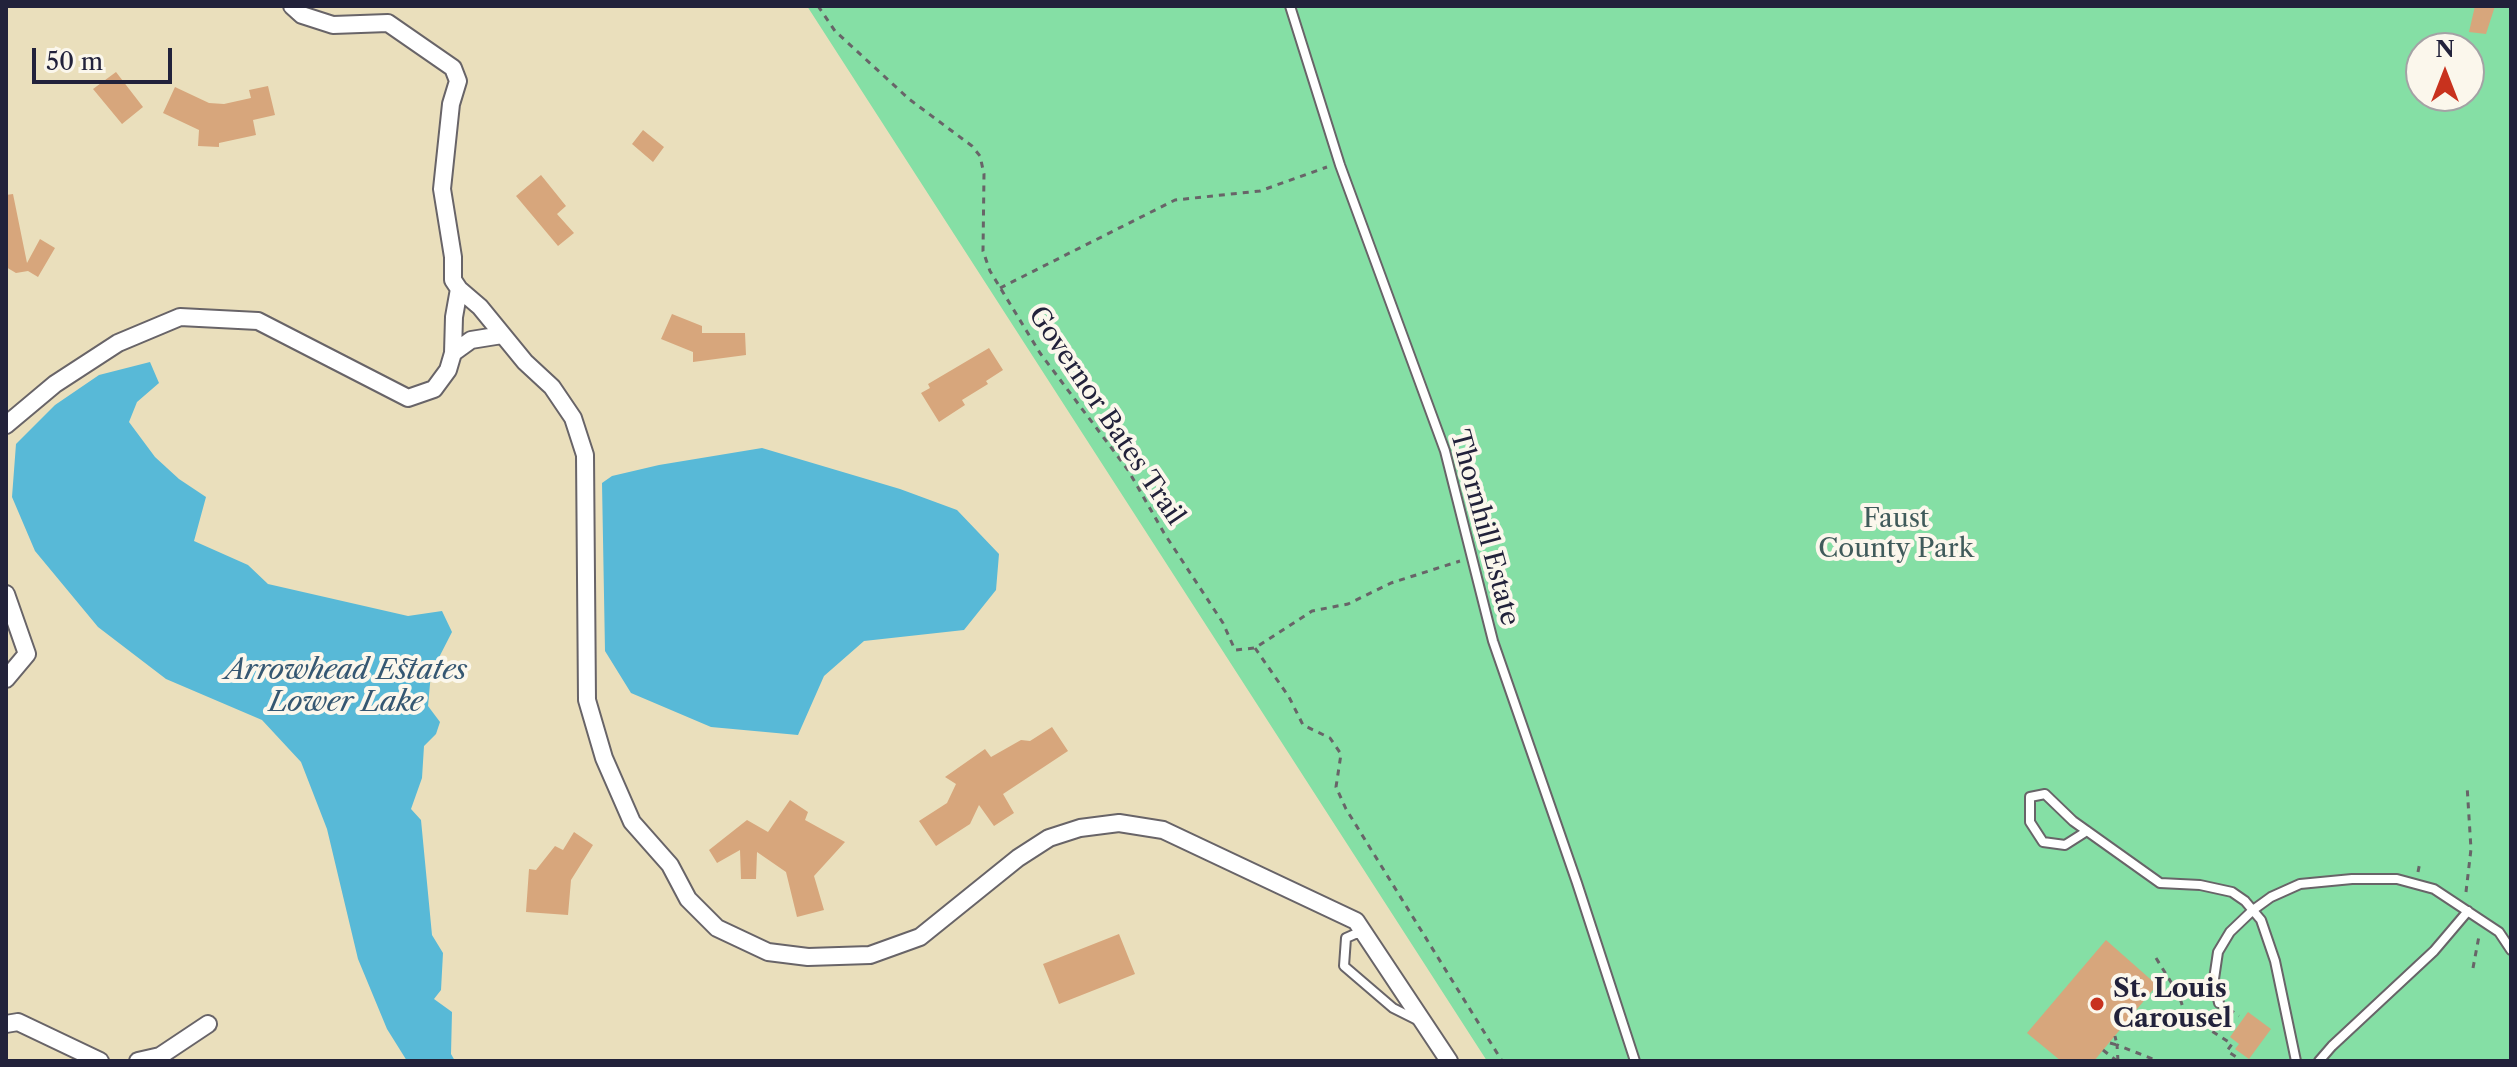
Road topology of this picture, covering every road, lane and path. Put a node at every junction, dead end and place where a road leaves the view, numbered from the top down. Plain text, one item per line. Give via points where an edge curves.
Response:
1 (292, 6) edge
2 (818, 6) edge
3 (1290, 6) edge
4 (1339, 162) junction
5 (1000, 288) junction
6 (459, 289) junction
7 (502, 335) junction
8 (453, 353) junction
9 (6, 425) edge
10 (1472, 557) junction
11 (6, 594) edge
12 (1255, 648) junction
13 (6, 679) edge
14 (2467, 785) dead end
15 (2087, 831) junction
16 (2466, 909) junction
17 (2253, 910) junction
18 (2482, 920) junction
19 (1365, 934) junction
20 (2511, 950) edge
21 (2156, 958) dead end
22 (2473, 968) dead end
23 (2219, 1003) dead end
24 (2229, 1009) dead end
25 (6, 1024) edge
26 (208, 1024) dead end
27 (1425, 1024) junction
28 (2213, 1031) junction
29 (2115, 1036) dead end
30 (2110, 1043) dead end
31 (2117, 1045) junction
32 (2103, 1050) dead end
33 (100, 1061) edge
34 (138, 1061) edge
35 (1449, 1061) edge
36 (1502, 1061) edge
37 (1635, 1061) edge
38 (2117, 1061) edge
39 (2158, 1061) edge
40 (2236, 1061) edge
41 (2296, 1061) edge
42 (2319, 1061) edge

1 - 6 street via 333,25 388,23 453,68 458,81 442,189 453,280
2 - 5 path, Governor Bates Trail via 835,31 980,156 983,251
3 - 4 lane, Thornhill Estate
4 - 5 path via 1260,191 1175,200
4 - 10 lane, Thornhill Estate via 1445,451
5 - 12 path, Governor Bates Trail via 1040,353 1128,470 1235,650
6 - 7 street
6 - 8 street
7 - 8 street via 471,340
7 - 19 street via 554,390 573,418 585,455 587,700 604,758 632,822 670,865 688,899 717,928 768,952 870,955 920,937 1049,838 1119,823 1163,830 1356,921
8 - 9 street via 434,389 408,398 258,321 180,317 118,343 55,384
10 - 12 path via 1391,583 1348,604 1312,611
10 - 37 lane, Thornhill Estate via 1493,641
11 - 13 street via 27,654
12 - 36 path via 1303,725 1330,738 1341,754 1336,787 1346,809
14 - 16 path via 2471,849
15 - 15 lane via 2065,845 2043,842 2030,822 2030,797 2045,794
15 - 17 lane via 2160,883 2232,892
16 - 17 lane via 2434,889 2406,881 2352,879 2300,884
16 - 18 lane
16 - 42 lane via 2434,951
17 - 23 lane via 2218,952 2214,979
17 - 41 lane via 2275,961
18 - 20 lane
18 - 22 path
19 - 27 street
19 - 27 lane via 1346,938 1344,966 1393,1008
21 - 28 path via 2185,1014
24 - 28 path
25 - 33 street via 18,1022
26 - 34 street via 160,1056
27 - 35 street
28 - 40 path via 2232,1044 2227,1051
29 - 31 path
30 - 31 path
31 - 38 path
31 - 39 path
32 - 38 path

